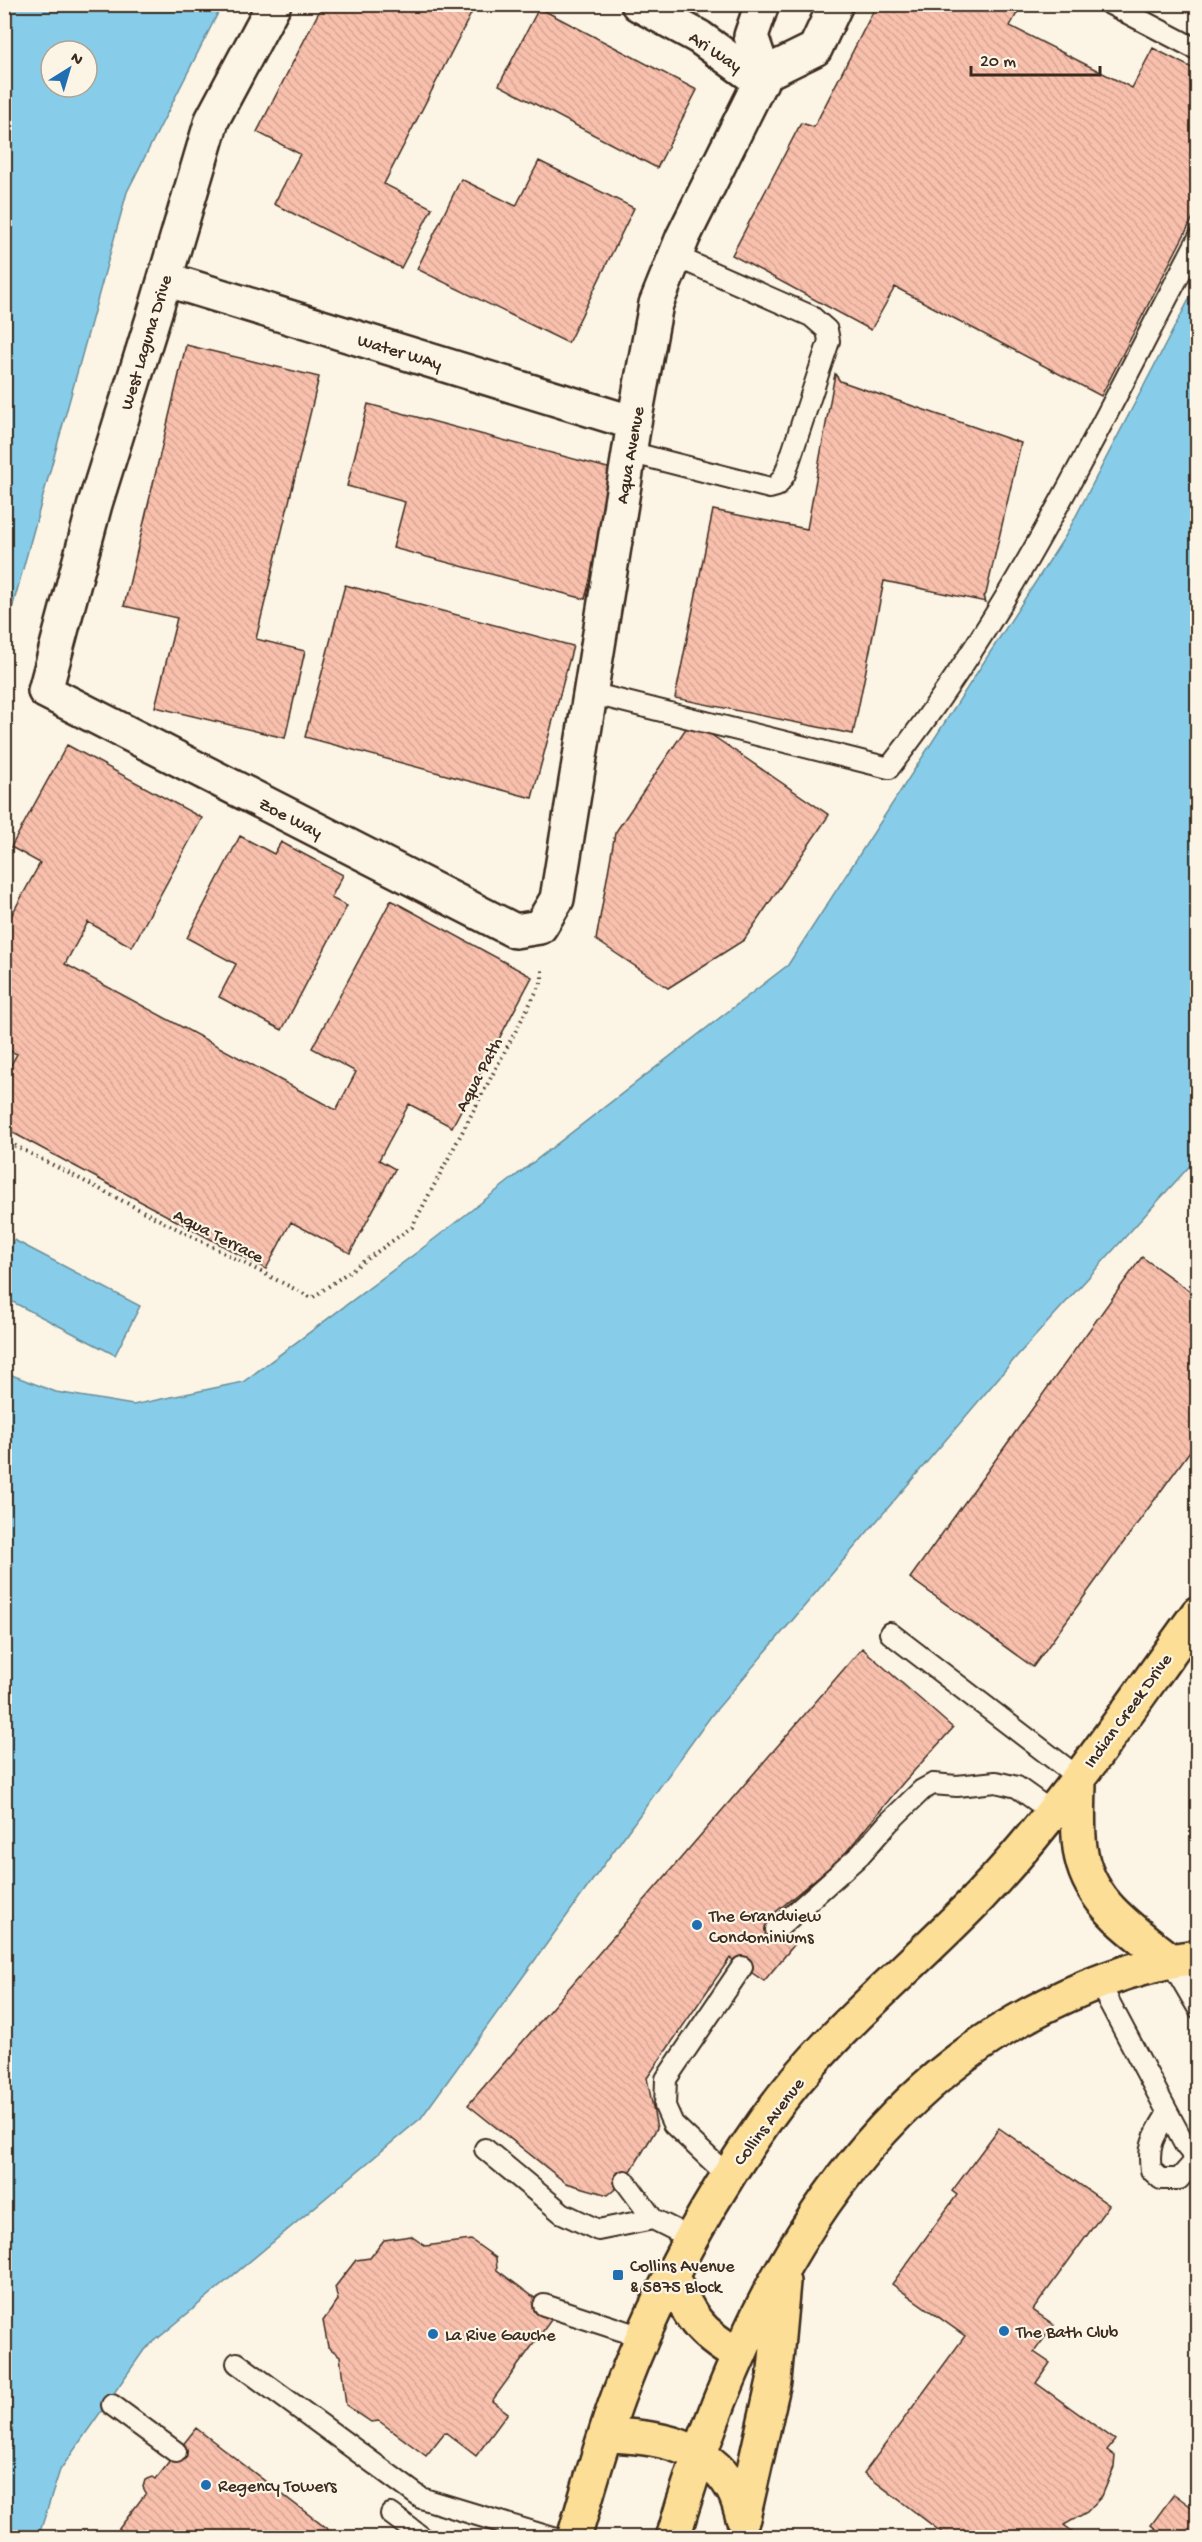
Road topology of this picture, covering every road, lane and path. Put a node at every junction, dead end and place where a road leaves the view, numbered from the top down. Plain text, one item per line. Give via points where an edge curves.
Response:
1 (274, 4) edge
2 (638, 4) edge
3 (745, 4) edge
4 (762, 4) edge
5 (836, 4) edge
6 (1110, 4) edge
7 (1197, 50) edge
8 (762, 78) junction
9 (1197, 239) edge
10 (675, 256) junction
11 (165, 279) junction
12 (632, 437) junction
13 (45, 691) joint
14 (590, 693) junction
15 (540, 927) junction
16 (4, 1140) edge
17 (412, 1227) joint
18 (1197, 1613) edge
19 (890, 1633) dead end
20 (1078, 1778) junction
21 (1052, 1812) junction
22 (776, 1930) dead end
23 (1184, 1958) edge
24 (742, 1967) dead end
25 (1098, 1981) junction
26 (1197, 2008) edge
27 (1168, 2113) junction
28 (485, 2149) dead end
29 (1197, 2161) edge
30 (728, 2176) junction
31 (625, 2181) dead end
32 (653, 2219) junction
33 (691, 2238) junction
34 (784, 2268) junction
35 (671, 2275) junction
36 (544, 2305) dead end
37 (642, 2337) junction
38 (738, 2355) junction
39 (237, 2363) dead end
40 (112, 2405) dead end
41 (605, 2435) junction
42 (177, 2452) dead end
43 (699, 2454) junction
44 (391, 2514) dead end
45 (423, 2538) edge
46 (553, 2538) edge
47 (574, 2538) edge
48 (673, 2538) edge

1 - 11 street, West Laguna Drive via 212,120
2 - 8 street, Ari Way
3 - 8 street via 739,16 740,40
4 - 8 street via 751,36
5 - 8 street via 815,49
6 - 7 lane
8 - 10 street, Aqua Avenue
9 - 14 lane via 1008,594 923,724 889,768
10 - 12 street, Aqua Avenue via 656,304
10 - 12 lane via 812,316 827,330 829,341 777,486 770,488
11 - 12 street, Water WAy
11 - 13 street, West Laguna Drive via 95,504
12 - 14 street, Aqua Avenue
13 - 15 street, Zoe Way via 515,931
14 - 15 street, Aqua Avenue via 556,899
15 - 17 path, Aqua Path via 542,981
16 - 17 path, Aqua Terrace via 312,1298
18 - 20 main road, Indian Creek Drive
19 - 20 lane
20 - 21 main road, Collins Avenue
20 - 23 main road via 1080,1848 1096,1894 1112,1915
21 - 22 lane via 1017,1787 996,1782 933,1784 922,1790 860,1855
21 - 30 main road, Collins Avenue via 980,1896 813,2062 765,2120
23 - 25 main road
23 - 26 lane
24 - 30 lane via 666,2079 665,2106 673,2124
25 - 27 lane
25 - 34 main road via 984,2040 940,2073 901,2109 839,2182
27 - 29 lane
27 - 29 lane via 1154,2135 1148,2155 1151,2170 1161,2178 1179,2178
28 - 32 lane via 562,2213 598,2230
30 - 33 main road, Collins Avenue
31 - 32 lane
32 - 33 lane
33 - 35 main road, Collins Avenue
34 - 38 main road
34 - 43 main road via 774,2381 744,2518 728,2481
35 - 37 main road, Collins Avenue
35 - 38 main road via 687,2311 702,2330
36 - 37 lane
37 - 41 main road, Collins Avenue
38 - 43 main road
39 - 46 lane via 421,2498
40 - 42 lane
41 - 43 main road via 664,2440
41 - 47 main road, Collins Avenue
43 - 48 main road
44 - 45 lane

